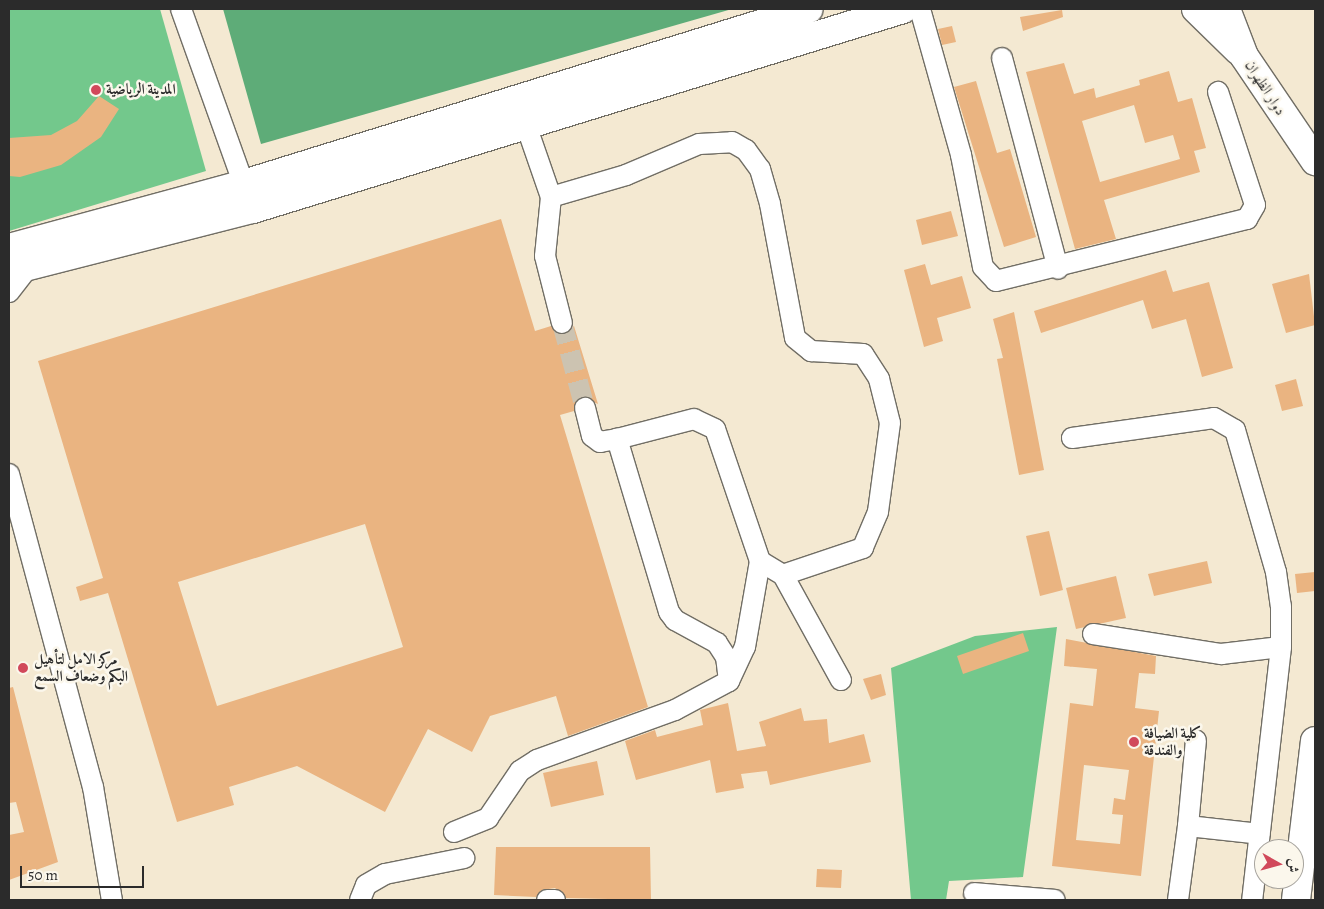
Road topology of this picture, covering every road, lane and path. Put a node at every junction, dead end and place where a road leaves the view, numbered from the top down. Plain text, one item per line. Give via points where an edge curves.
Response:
1 (180, 9) edge
2 (809, 9) edge
3 (903, 9) edge
4 (920, 9) edge
5 (1196, 9) edge
6 (1226, 9) edge
7 (1244, 56) junction
8 (1002, 58) dead end
9 (1218, 92) dead end
10 (526, 125) junction
11 (1315, 161) edge
12 (244, 184) junction
13 (551, 197) junction
14 (253, 209) junction
15 (9, 248) edge
16 (19, 268) edge
17 (1058, 269) junction
18 (9, 292) edge
19 (562, 323) tunnel mouth
20 (585, 408) tunnel mouth
21 (1072, 438) dead end
22 (617, 439) junction
23 (9, 474) edge
24 (760, 561) junction
25 (783, 575) junction
26 (1093, 634) dead end
27 (1281, 646) junction
28 (841, 680) dead end
29 (728, 681) junction
30 (1196, 740) dead end
31 (1315, 741) edge
32 (1188, 826) junction
33 (454, 832) dead end
34 (1260, 834) junction
35 (464, 858) dead end
36 (974, 893) dead end
37 (112, 900) edge
38 (360, 900) edge
39 (547, 900) edge
40 (555, 900) edge
41 (1055, 900) edge
42 (1178, 900) edge
43 (1252, 900) edge
44 (1296, 900) edge

1 - 12 street
2 - 12 highway
3 - 10 highway
4 - 17 street via 961,155 988,276 1008,281
5 - 7 highway
6 - 7 highway, دوار الظهران
7 - 11 highway, دوار الظهران
8 - 17 street
9 - 17 street via 1255,204 1250,215
10 - 13 street
10 - 14 highway
12 - 14 street
12 - 15 highway
13 - 19 street via 545,256
13 - 25 street via 626,175 716,140 732,142 754,159 770,204 795,338 811,351 863,354 879,379 890,422 878,512 863,548
14 - 16 highway
16 - 18 street
20 - 22 street via 592,436 600,442
21 - 27 street via 1214,418 1228,422 1235,430 1276,572
22 - 24 street via 694,419 714,429
22 - 29 street via 669,612 675,620 717,643 726,657
23 - 37 street via 93,787
24 - 25 street
24 - 29 street via 745,648
25 - 28 street
26 - 27 street via 1221,654
27 - 34 street
29 - 33 street via 676,710 537,760 520,772 488,818
30 - 32 street
31 - 44 highway
32 - 34 street
32 - 42 street
34 - 43 street
35 - 38 street via 385,874 366,884
36 - 41 street
39 - 40 street

